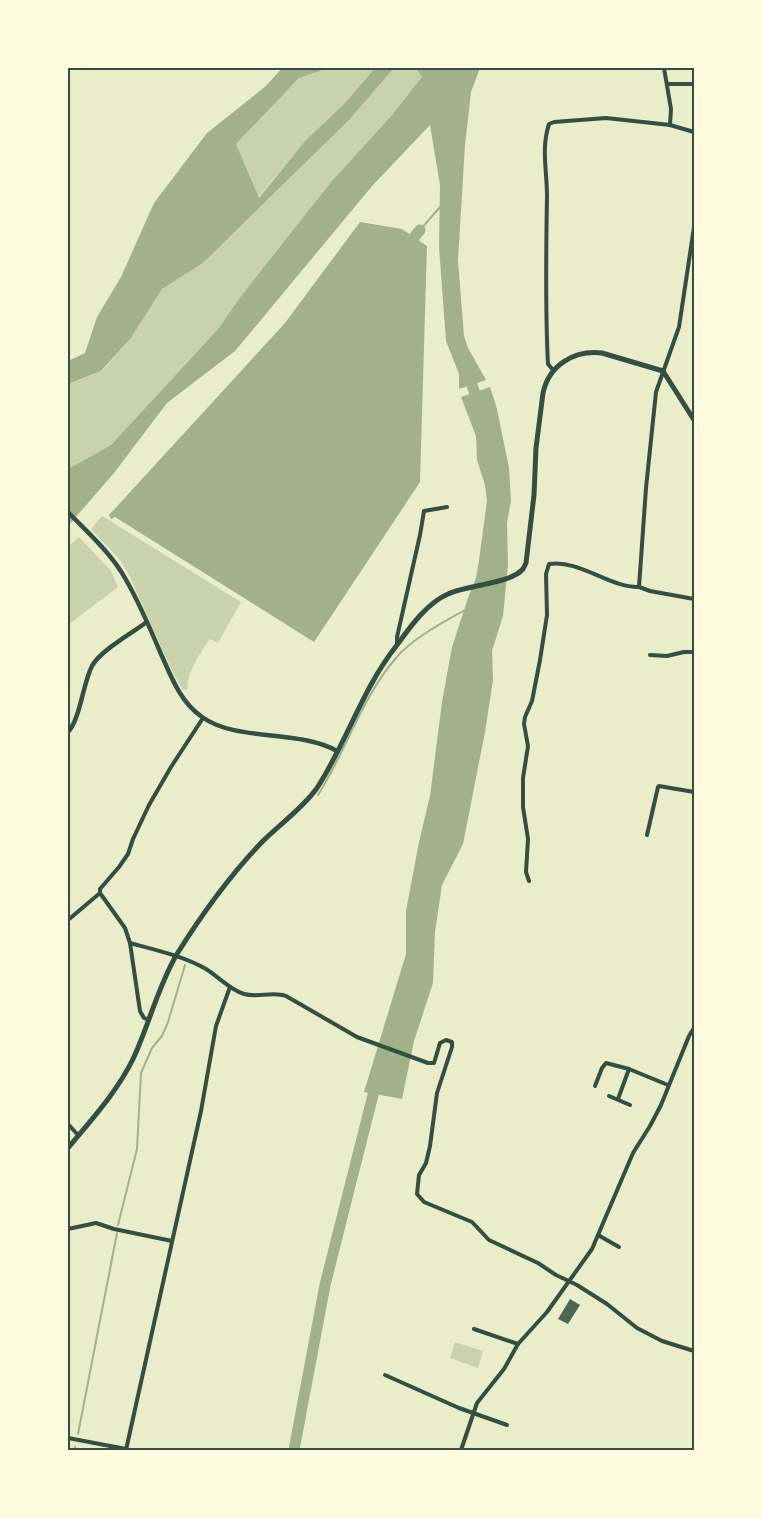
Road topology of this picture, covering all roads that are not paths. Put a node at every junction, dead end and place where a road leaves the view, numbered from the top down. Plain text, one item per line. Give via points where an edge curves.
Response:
1 (664, 68) edge
2 (667, 84) junction
3 (694, 84) edge
4 (670, 125) junction
5 (694, 132) edge
6 (694, 227) edge
7 (553, 370) junction
8 (664, 371) junction
9 (694, 420) edge
10 (447, 507) dead end
11 (68, 512) edge
12 (639, 587) junction
13 (694, 599) edge
14 (147, 622) junction
15 (397, 644) junction
16 (694, 652) edge
17 (650, 656) dead end
18 (203, 718) junction
19 (68, 732) edge
20 (337, 750) junction
21 (694, 792) edge
22 (648, 835) dead end
23 (528, 881) dead end
24 (100, 893) junction
25 (68, 920) edge
26 (130, 942) junction
27 (176, 956) junction
28 (230, 987) junction
29 (149, 1020) junction
30 (694, 1028) edge
31 (629, 1070) junction
32 (668, 1085) junction
33 (595, 1086) dead end
34 (609, 1096) dead end
35 (618, 1099) junction
36 (630, 1105) dead end
37 (68, 1124) edge
38 (78, 1135) junction
39 (68, 1148) edge
40 (68, 1229) edge
41 (598, 1236) junction
42 (172, 1241) junction
43 (619, 1247) dead end
44 (569, 1282) junction
45 (474, 1329) dead end
46 (518, 1344) junction
47 (694, 1351) edge
48 (384, 1375) dead end
49 (473, 1413) junction
50 (506, 1425) dead end
51 (68, 1438) edge
52 (126, 1450) edge
53 (461, 1450) edge

1 - 2 street
2 - 3 street
2 - 4 street
4 - 5 street
4 - 7 street via 606,118 554,122 548,126 543,155 547,194 545,282 548,364
6 - 8 street via 682,314
7 - 8 main road via 570,357 592,352
7 - 15 main road via 544,385 523,570 507,578 448,594 432,605
8 - 9 main road
8 - 12 street via 656,392
10 - 15 street via 424,511
11 - 14 street via 120,569
12 - 13 street
12 - 23 street via 549,564 547,615 540,660 524,724 528,746 523,778
14 - 18 street via 180,693
14 - 19 street via 96,660
15 - 20 main road via 372,680
16 - 17 street
18 - 20 street via 218,726 312,741
18 - 24 street via 149,805 128,854
20 - 27 main road via 316,790 262,842 228,881
21 - 22 street via 659,786
24 - 25 street
24 - 26 street via 126,928
26 - 27 street
26 - 29 street via 140,1011
27 - 28 street via 206,969
27 - 29 main road
28 - 42 street via 216,1026
28 - 44 street via 245,994 286,996 357,1037 428,1063 434,1063 440,1043 452,1042 436,1093 430,1146 419,1175 418,1197 472,1222 489,1240
29 - 38 main road via 125,1074
30 - 32 street
31 - 32 street
31 - 33 street via 606,1063
31 - 35 street
32 - 41 street via 650,1126 633,1153
34 - 35 street
35 - 36 street
37 - 38 street
38 - 39 main road
40 - 42 street via 96,1223
41 - 43 street
41 - 44 street
42 - 52 street
44 - 46 street
44 - 47 street via 607,1304 637,1328 662,1341
45 - 46 street
46 - 49 street
48 - 49 street
49 - 50 street
49 - 53 street
51 - 52 street

